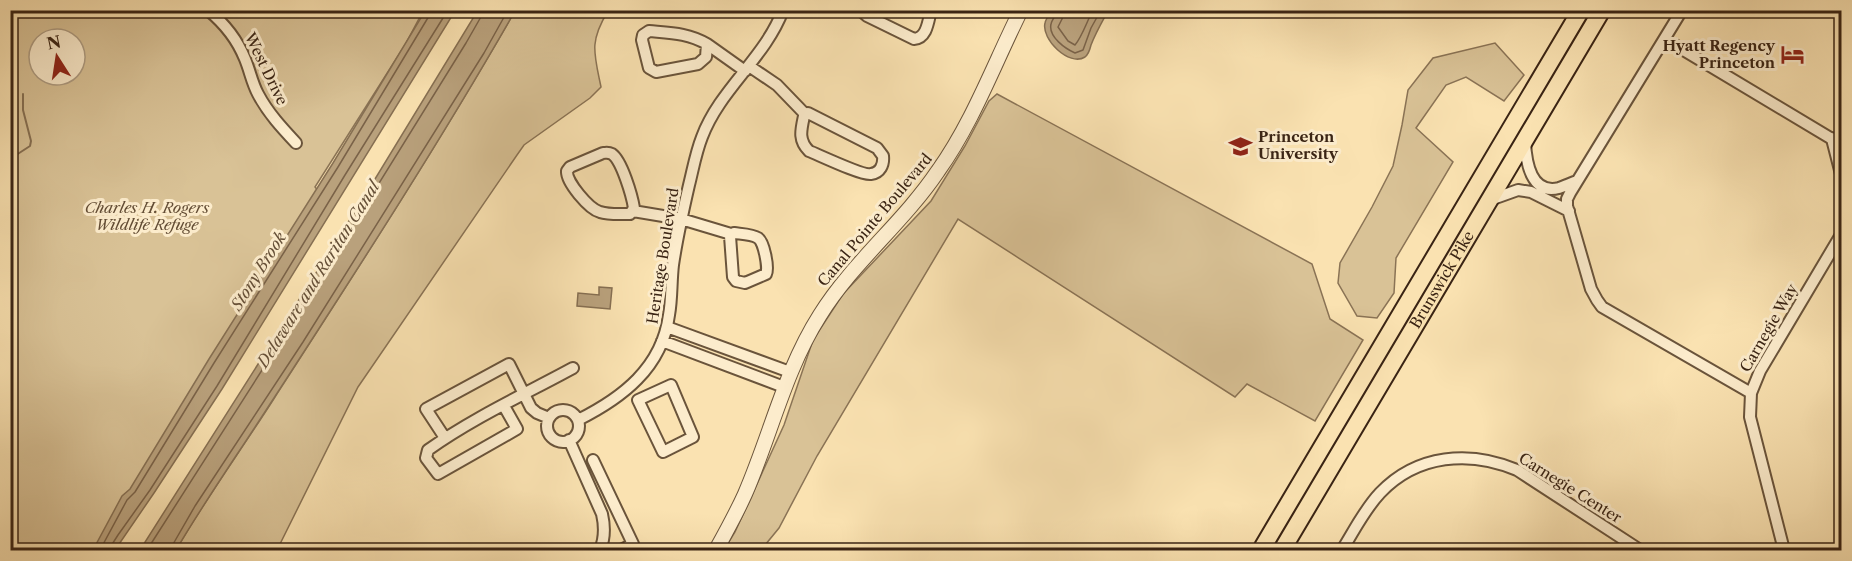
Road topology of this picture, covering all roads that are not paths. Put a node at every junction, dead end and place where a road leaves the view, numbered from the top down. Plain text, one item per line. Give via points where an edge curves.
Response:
1 (208, 10) edge
2 (783, 10) edge
3 (860, 10) edge
4 (932, 10) edge
5 (1021, 10) edge
6 (1581, 10) edge
7 (1602, 10) edge
8 (1682, 10) edge
9 (1665, 39) junction
10 (707, 45) junction
11 (747, 68) junction
12 (805, 114) junction
13 (1837, 138) edge
14 (1525, 139) junction
15 (296, 143) dead end
16 (1842, 178) edge
17 (1577, 181) junction
18 (1490, 200) junction
19 (633, 211) junction
20 (1569, 212) junction
21 (681, 219) junction
22 (1842, 233) edge
23 (731, 234) junction
24 (667, 327) junction
25 (662, 341) junction
26 (573, 368) dead end
27 (790, 372) junction
28 (784, 387) junction
29 (628, 389) junction
30 (1750, 393) junction
31 (525, 394) junction
32 (638, 400) junction
33 (504, 406) junction
34 (549, 418) junction
35 (578, 420) junction
36 (445, 438) junction
37 (569, 440) junction
38 (593, 460) dead end
39 (600, 550) edge
40 (621, 550) edge
41 (716, 550) edge
42 (1261, 550) edge
43 (1282, 550) edge
44 (1342, 550) edge
45 (1640, 550) edge
46 (1784, 550) edge

1 - 15 street, West Drive via 232,35 259,97
2 - 11 street, Heritage Boulevard
3 - 4 street via 914,39 924,35
5 - 27 street, Canal Pointe Boulevard via 952,151 916,200 836,291
6 - 42 highway, Brunswick Pike
7 - 14 highway, Brunswick Pike
8 - 9 street
9 - 13 street
9 - 17 street
10 - 10 street via 689,35 649,31 642,40 650,69 656,72 698,64 706,57
10 - 11 street
11 - 12 street via 777,86
11 - 21 street, Heritage Boulevard via 716,110 702,138
12 - 12 street via 800,134 809,150 866,174 881,168 883,156 877,148
13 - 16 street
14 - 17 street via 1529,172 1536,182 1558,188
14 - 18 highway, Brunswick Pike
17 - 20 street via 1567,199
18 - 20 street via 1518,190 1531,192
18 - 43 highway, Brunswick Pike
19 - 19 street via 627,182 611,153 603,153 567,171 568,180 596,211
19 - 21 street
20 - 30 street via 1591,289 1602,307
21 - 23 street
21 - 24 street, Heritage Boulevard
22 - 30 street, Carnegie Way
23 - 23 street via 736,281 745,283 766,274 768,267 761,241 753,236
24 - 25 street, Heritage Boulevard
24 - 27 street
25 - 28 street
25 - 29 street, Heritage Boulevard via 645,371
26 - 31 street
27 - 28 street, Canal Pointe Boulevard
28 - 41 street, Canal Pointe Boulevard via 745,493
29 - 32 street
29 - 35 street, Heritage Boulevard
30 - 46 street, Carnegie Way via 1750,417
31 - 33 street
31 - 34 street via 531,408
31 - 36 street via 508,364 426,409
32 - 32 street via 663,453 693,437 671,385
33 - 36 street
33 - 36 street via 517,429 438,474 426,454
34 - 35 street via 564,410
34 - 37 street via 551,436
35 - 37 street via 578,432
37 - 39 street via 602,514 605,525
38 - 40 street via 633,544
44 - 45 street, Carnegie Center via 1369,506 1395,480 1424,464 1463,457 1486,459 1517,470

